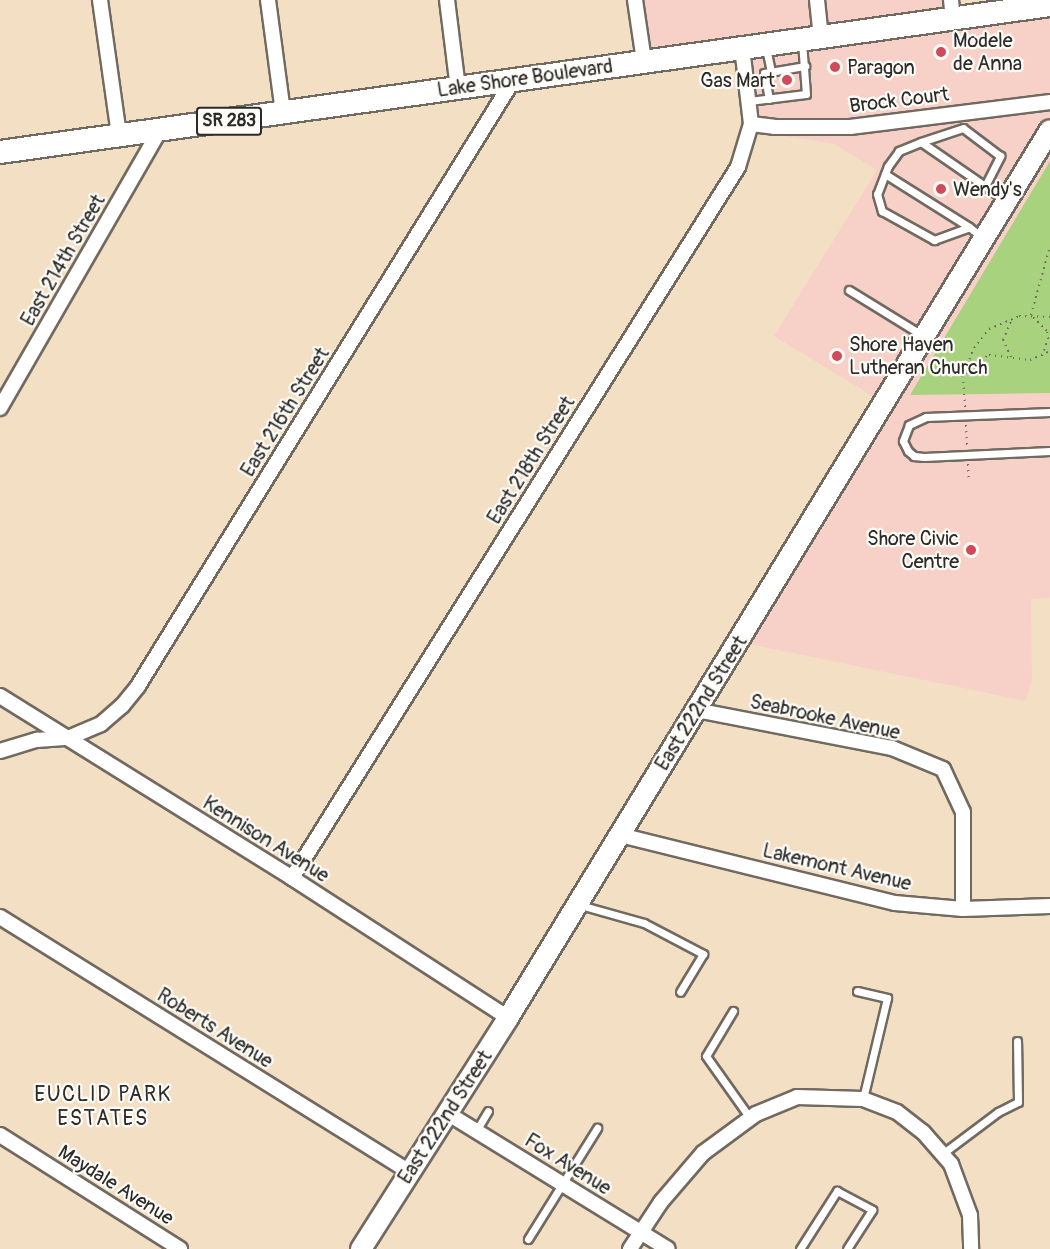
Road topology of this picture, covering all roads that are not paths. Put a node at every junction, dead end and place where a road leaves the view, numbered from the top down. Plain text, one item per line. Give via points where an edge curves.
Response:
1 (100, 0) edge
2 (268, 0) edge
3 (447, 0) edge
4 (635, 0) edge
5 (817, 0) edge
6 (1050, 5) edge
7 (952, 9) edge
8 (811, 38) junction
9 (765, 44) junction
10 (742, 47) junction
11 (644, 61) junction
12 (805, 66) junction
13 (771, 72) junction
14 (512, 82) junction
15 (458, 88) junction
16 (769, 99) junction
17 (749, 101) junction
18 (1050, 102) edge
19 (957, 112) junction
20 (283, 113) junction
21 (752, 124) junction
22 (963, 128) junction
23 (1050, 130) edge
24 (159, 131) junction
25 (119, 135) junction
26 (921, 142) junction
27 (1043, 150) edge
28 (0, 152) edge
29 (885, 174) junction
30 (985, 186) junction
31 (1007, 201) junction
32 (976, 233) junction
33 (849, 291) dead end
34 (924, 337) junction
35 (0, 408) edge
36 (1050, 412) edge
37 (1050, 451) edge
38 (0, 696) edge
39 (696, 710) junction
40 (68, 738) junction
41 (0, 751) edge
42 (620, 835) junction
43 (292, 878) junction
44 (577, 904) junction
45 (1050, 906) edge
46 (963, 909) junction
47 (0, 916) edge
48 (857, 991) dead end
49 (680, 992) dead end
50 (733, 1011) dead end
51 (508, 1018) junction
52 (1017, 1041) dead end
53 (863, 1099) junction
54 (488, 1111) dead end
55 (447, 1113) junction
56 (750, 1118) junction
57 (597, 1128) dead end
58 (476, 1131) junction
59 (0, 1135) edge
60 (942, 1154) junction
61 (409, 1172) junction
62 (562, 1184) junction
63 (639, 1232) junction
64 (528, 1239) dead end
65 (180, 1249) edge
66 (361, 1249) edge
67 (630, 1249) edge
68 (668, 1249) edge
69 (800, 1249) edge
70 (847, 1249) edge
71 (971, 1249) edge

1 - 25 street
2 - 20 street
3 - 15 street
4 - 11 street
5 - 8 street
6 - 7 main road, Lake Shore Boulevard / SR 283
7 - 8 main road, Lake Shore Boulevard / SR 283
8 - 9 main road, Lake Shore Boulevard / SR 283
8 - 12 lane
9 - 10 main road, Lake Shore Boulevard / SR 283
9 - 13 lane
10 - 11 main road, Lake Shore Boulevard / SR 283
10 - 17 street, East 218th Street
11 - 14 main road, Lake Shore Boulevard / SR 283
12 - 13 lane
12 - 16 lane via 806,94
13 - 16 lane via 764,73
14 - 15 main road, Lake Shore Boulevard / SR 283
14 - 40 street, East 216th Street via 138,686 101,724
15 - 20 main road, Lake Shore Boulevard / SR 283
16 - 17 lane
17 - 21 street, East 218th Street
18 - 19 street, Brock Court
19 - 21 street, Brock Court via 850,127
19 - 22 lane
20 - 24 main road, Lake Shore Boulevard / SR 283
21 - 43 street, East 218th Street via 738,167
22 - 26 lane
22 - 30 lane via 1000,156
23 - 27 street, East 222nd Street
24 - 25 main road, Lake Shore Boulevard / SR 283
24 - 35 street, East 214th Street
25 - 28 main road, Lake Shore Boulevard / SR 283
26 - 29 lane via 899,151
26 - 30 lane
27 - 31 street, East 222nd Street
29 - 32 lane
29 - 32 lane via 877,194 882,211 934,240
30 - 31 lane
31 - 32 street, East 222nd Street
32 - 34 street, East 222nd Street
33 - 34 lane
34 - 39 street, East 222nd Street
36 - 37 lane via 917,420 909,425 903,441 914,456
38 - 40 street, Kennison Avenue
39 - 42 street, East 222nd Street
39 - 46 street, Seabrooke Avenue via 892,748 943,769 963,812
40 - 41 street, East 216th Street via 37,740
40 - 43 street, Kennison Avenue
42 - 44 street, East 222nd Street
42 - 46 street, Lakemont Avenue via 895,903
43 - 51 street, Kennison Avenue
44 - 49 lane via 644,923 703,954
44 - 51 street, East 222nd Street
45 - 46 street, Lakemont Avenue
47 - 61 street, Roberts Avenue
48 - 53 lane via 887,999
50 - 56 lane via 706,1056
51 - 55 street, East 222nd Street
52 - 60 lane via 1018,1102 998,1112
53 - 56 street via 797,1097
53 - 60 street via 897,1112 923,1132
54 - 58 lane
55 - 58 street, Fox Avenue
55 - 61 street, East 222nd Street
56 - 63 street via 703,1152
57 - 62 lane
58 - 62 street, Fox Avenue
59 - 65 street, Maydale Avenue
60 - 71 street via 951,1164 970,1215
61 - 66 street, East 222nd Street
62 - 63 street, Fox Avenue
62 - 64 lane
63 - 67 street
63 - 68 street, Fox Avenue
69 - 70 lane via 837,1191 872,1210

